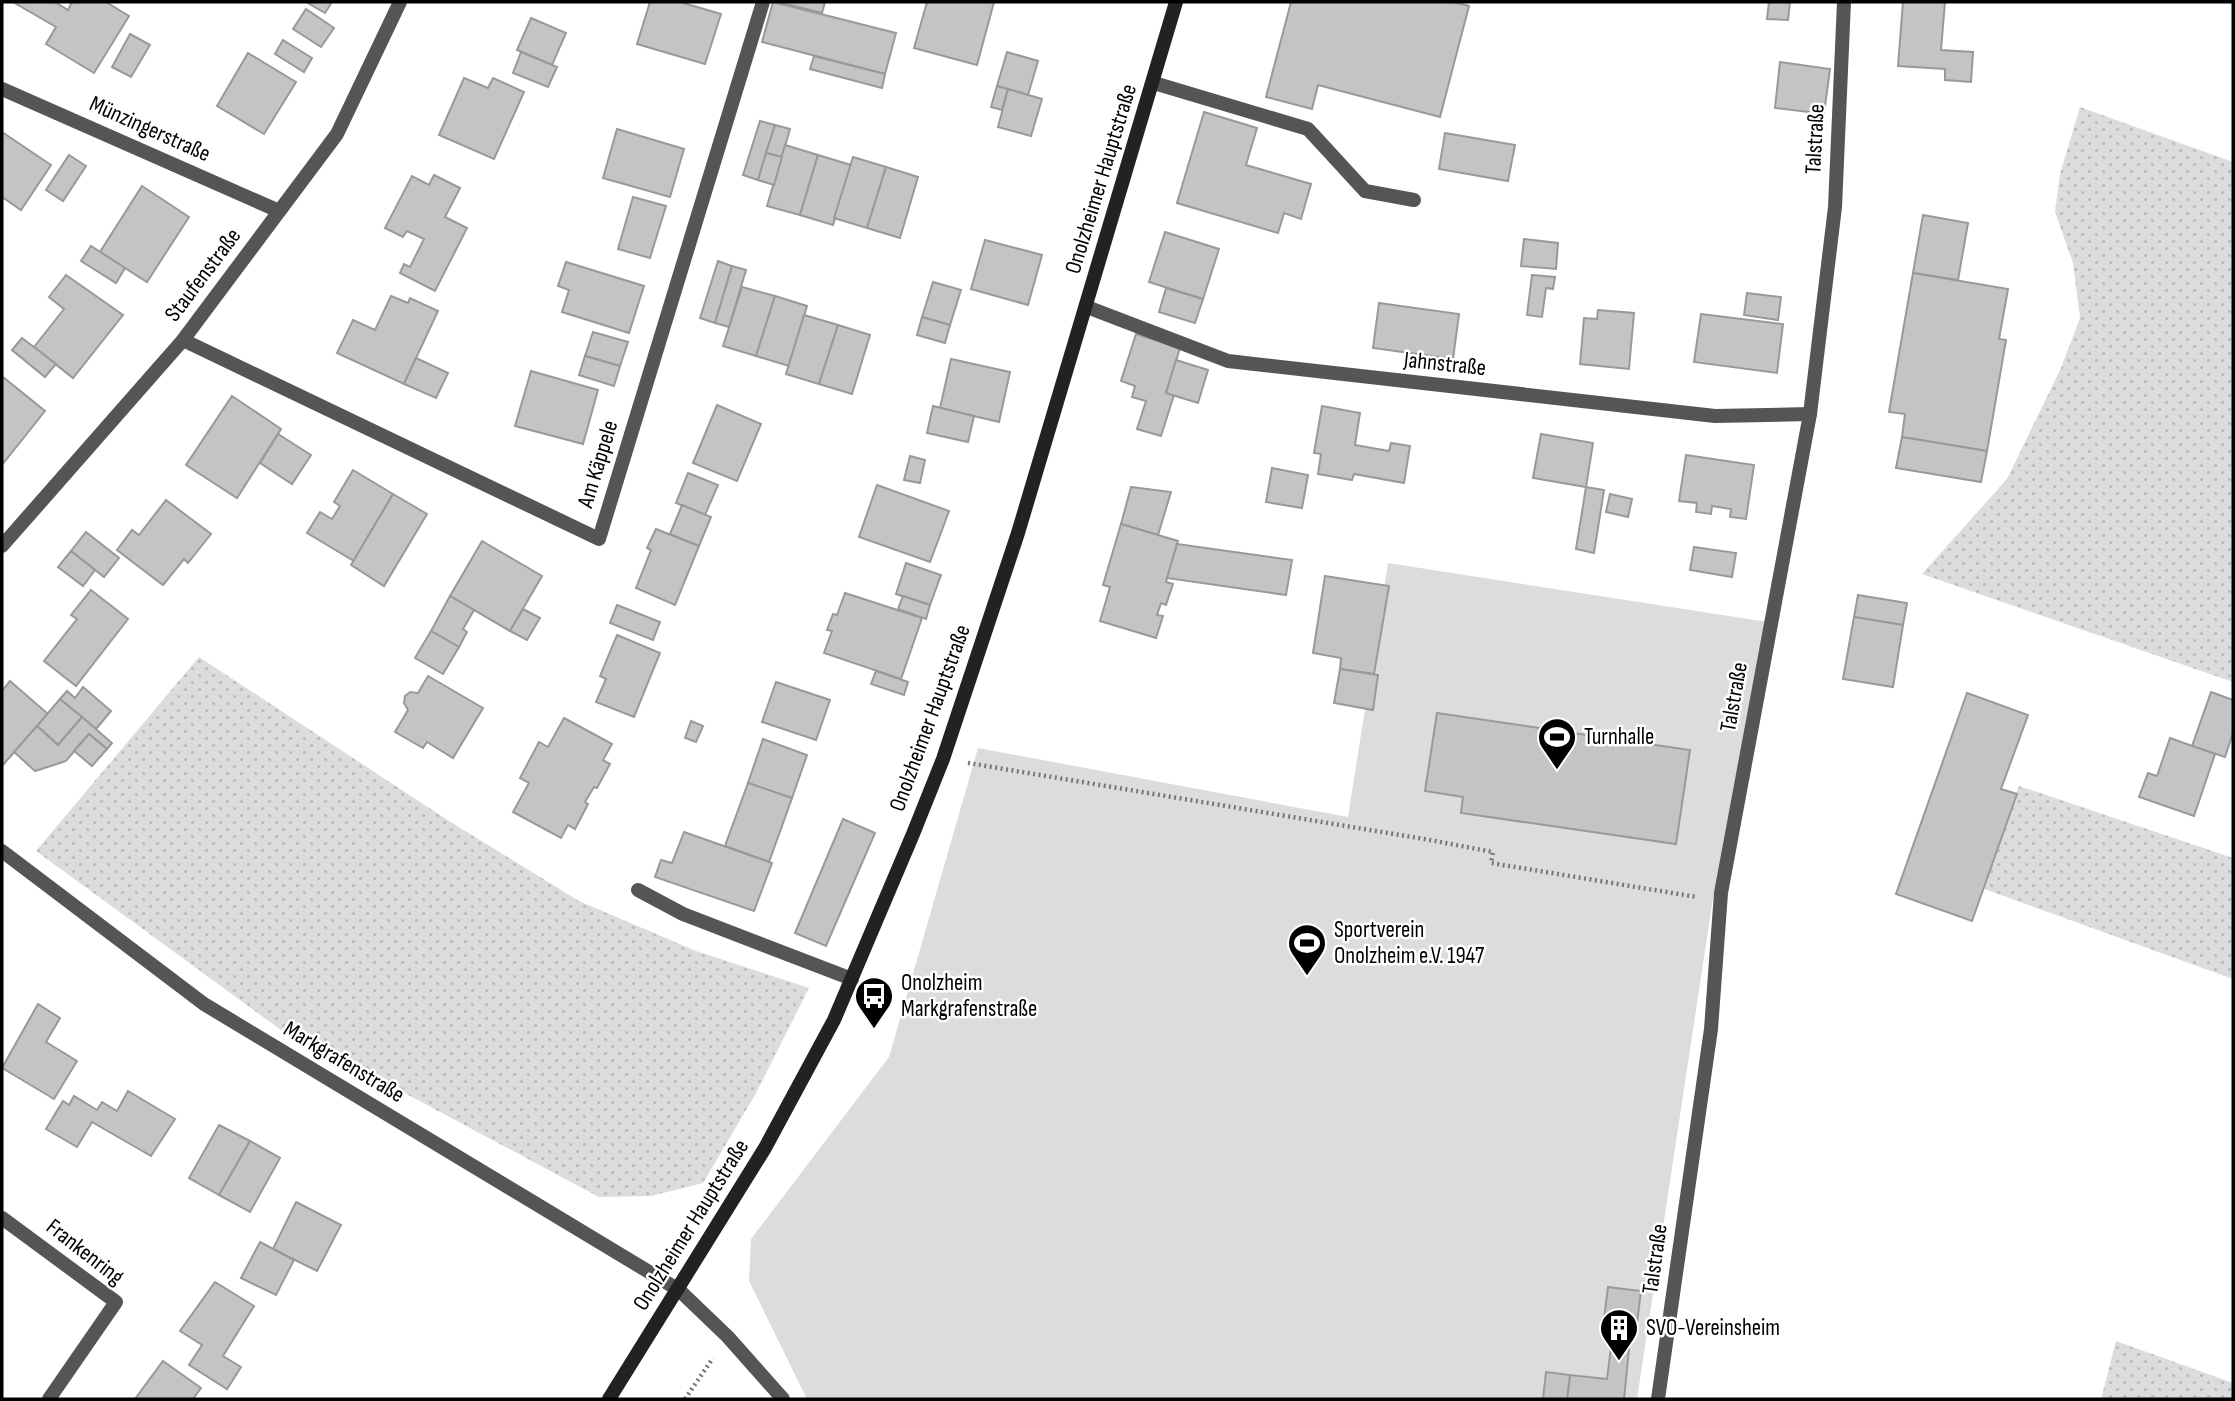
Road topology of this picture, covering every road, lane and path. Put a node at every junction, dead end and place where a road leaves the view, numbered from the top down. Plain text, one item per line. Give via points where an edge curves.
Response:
1 (400, 2) edge
2 (763, 2) edge
3 (1176, 2) edge
4 (1844, 2) edge
5 (1154, 83) junction
6 (2, 89) edge
7 (1414, 200) dead end
8 (279, 211) junction
9 (1087, 307) junction
10 (183, 340) junction
11 (1810, 414) junction
12 (2, 546) edge
13 (943, 759) junction
14 (2, 851) edge
15 (638, 890) dead end
16 (1720, 901) junction
17 (852, 979) junction
18 (2, 1218) edge
19 (679, 1290) junction
20 (728, 1337) junction
21 (49, 1399) edge
22 (609, 1399) edge
23 (685, 1399) edge
24 (783, 1399) edge
25 (1658, 1399) edge

1 - 8 street, Staufenstraße via 337,134
2 - 10 street, Am Käppele via 599,539
3 - 5 main road, Onolzheimer Hauptstraße
4 - 11 street, Talstraße via 1835,207
5 - 7 street via 1308,129 1365,191
5 - 9 main road, Onolzheimer Hauptstraße
6 - 8 street, Münzingerstraße
8 - 10 street, Staufenstraße
9 - 11 street, Jahnstraße via 1228,361 1715,416
9 - 13 main road, Onolzheimer Hauptstraße
10 - 12 street, Staufenstraße
11 - 16 street, Talstraße
13 - 16 path via 1430,840 1493,852 1491,863
13 - 17 main road, Onolzheimer Hauptstraße
14 - 19 street, Markgrafenstraße via 204,1004
15 - 17 street via 683,914
16 - 25 street, Talstraße via 1711,1029
17 - 19 main road, Onolzheimer Hauptstraße via 765,1148
18 - 21 street, Frankenring via 117,1301
19 - 20 street, Markgrafenstraße
19 - 22 main road, Onolzheimer Hauptstraße
20 - 23 path
20 - 24 street, Markgrafenstraße

